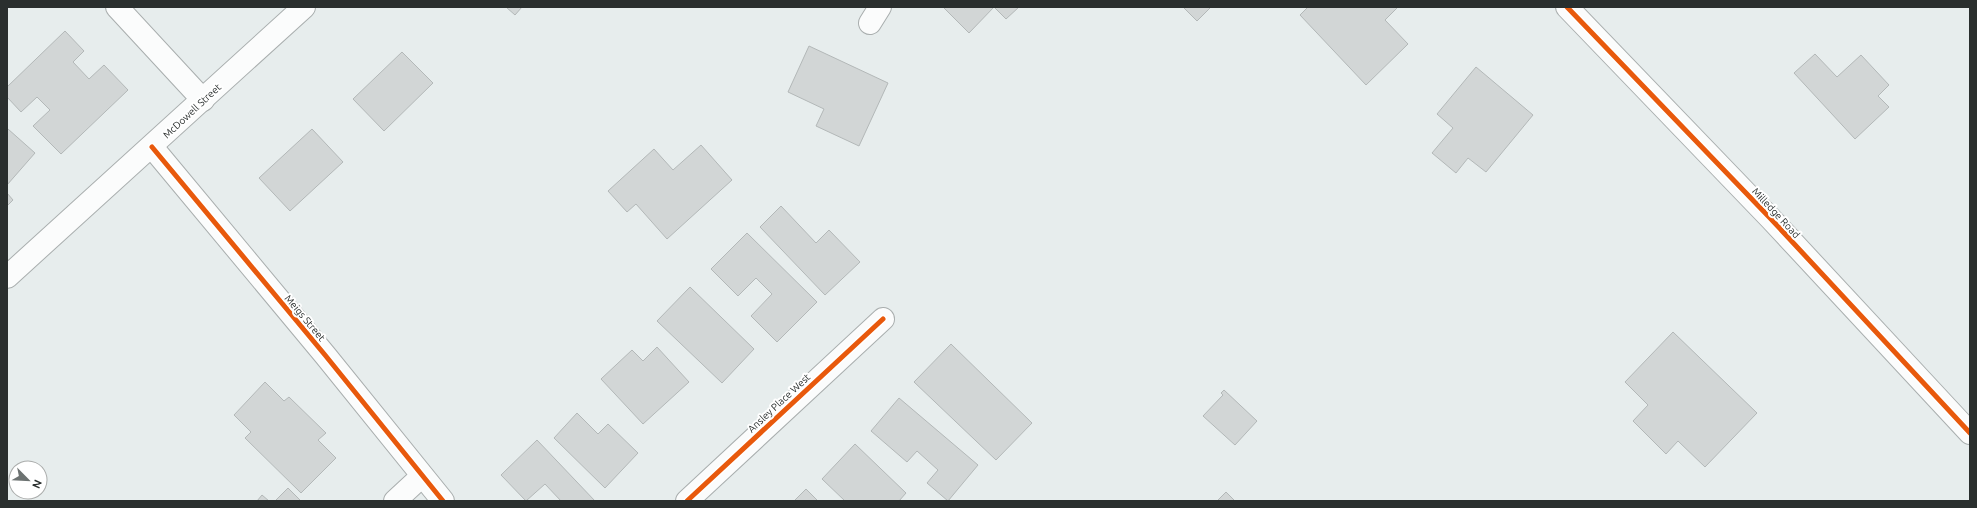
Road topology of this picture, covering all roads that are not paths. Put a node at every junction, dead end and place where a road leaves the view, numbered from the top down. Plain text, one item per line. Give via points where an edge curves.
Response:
1 (117, 7) edge
2 (304, 7) edge
3 (1567, 7) edge
4 (203, 100) junction
5 (152, 147) junction
6 (7, 277) edge
7 (883, 319) dead end
8 (1970, 433) edge
9 (422, 476) junction
10 (394, 501) edge
11 (443, 501) edge
12 (687, 501) edge

1 - 4 street
2 - 4 street, McDowell Street
3 - 8 street, Milledge Road
4 - 5 street, McDowell Street
5 - 6 street, McDowell Street
5 - 9 street, Meigs Street
7 - 12 street, Ansley Place West
9 - 10 street
9 - 11 street, Meigs Street

